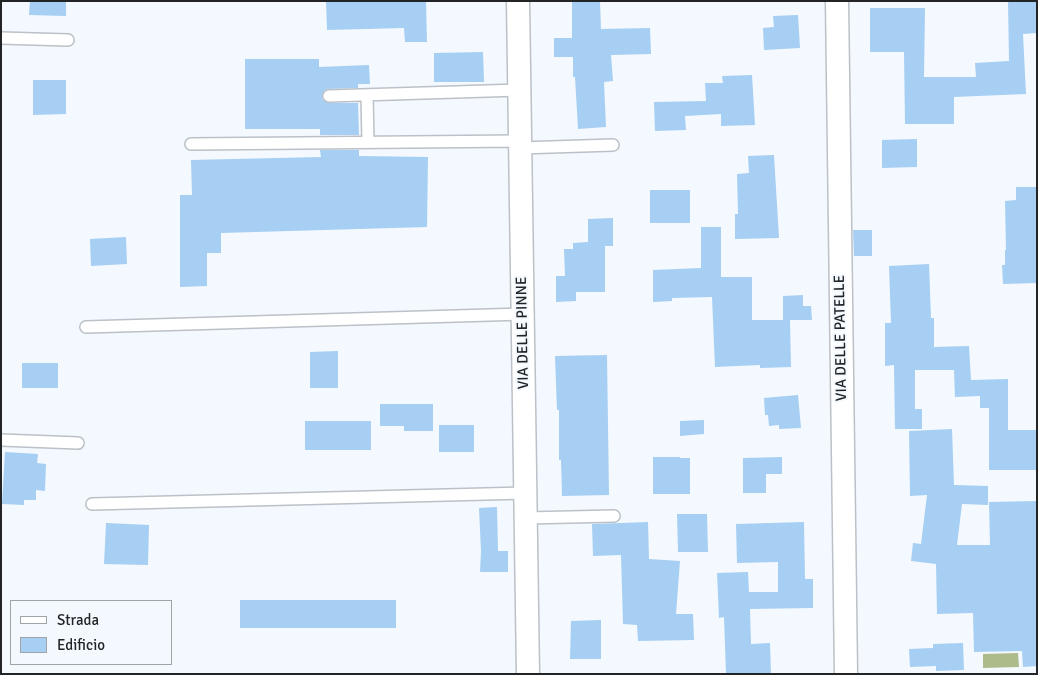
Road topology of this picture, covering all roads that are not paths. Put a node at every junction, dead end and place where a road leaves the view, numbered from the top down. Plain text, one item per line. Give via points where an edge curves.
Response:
1 (518, 1) edge
2 (837, 1) edge
3 (1, 38) edge
4 (68, 40) dead end
5 (519, 90) junction
6 (367, 95) junction
7 (329, 96) dead end
8 (368, 142) junction
9 (191, 144) dead end
10 (520, 144) junction
11 (613, 145) dead end
12 (522, 314) junction
13 (86, 327) dead end
14 (1, 440) edge
15 (78, 443) dead end
16 (525, 493) junction
17 (92, 504) dead end
18 (614, 516) dead end
19 (526, 518) junction
20 (528, 674) edge
21 (846, 674) edge

1 - 5 street, VIA DELLE PINNE
2 - 21 street, VIA DELLE PATELLE
3 - 4 lane
5 - 6 lane
5 - 10 street, VIA DELLE PINNE
6 - 7 lane
6 - 8 lane
8 - 9 lane
8 - 10 lane
10 - 11 lane
10 - 12 street, VIA DELLE PINNE
12 - 13 lane
12 - 16 street, VIA DELLE PINNE
14 - 15 lane
16 - 17 lane
16 - 19 street, VIA DELLE PINNE
18 - 19 lane
19 - 20 street, VIA DELLE PINNE

